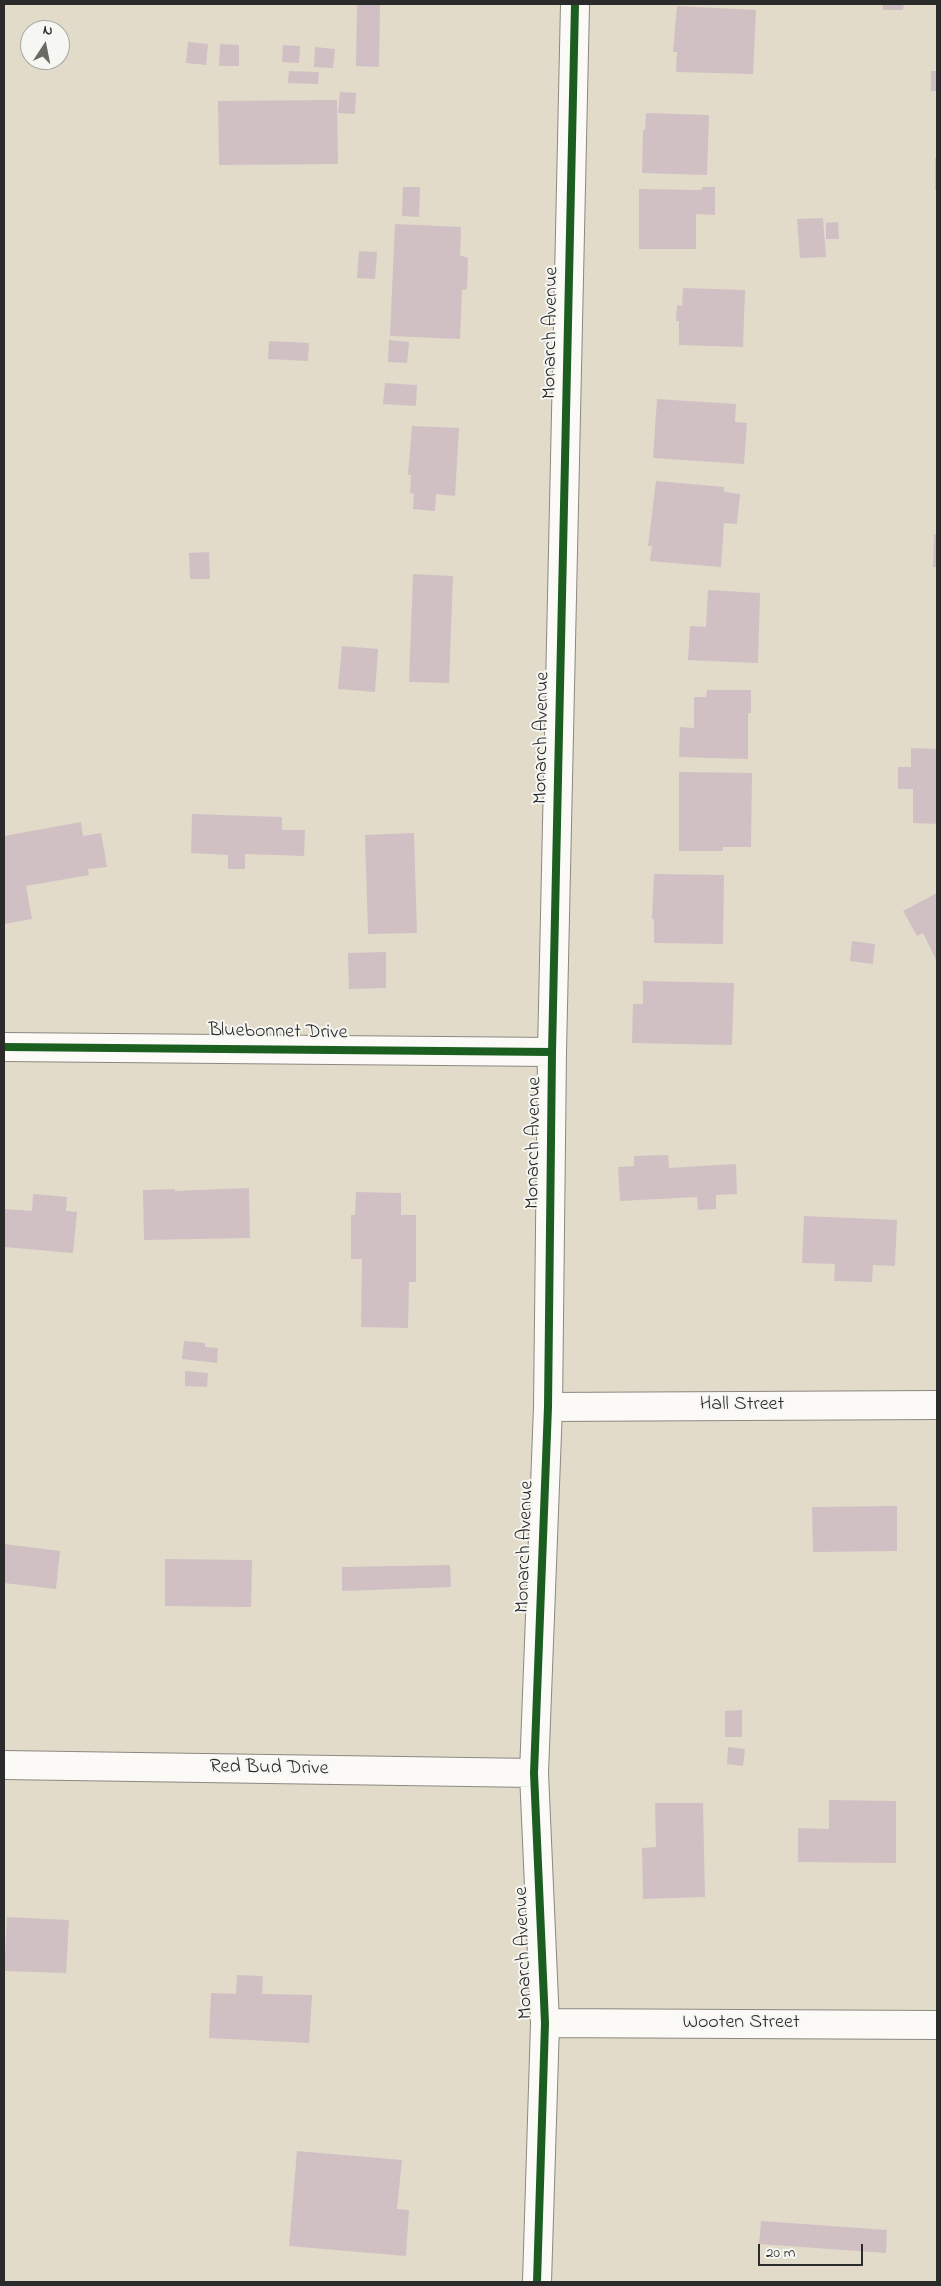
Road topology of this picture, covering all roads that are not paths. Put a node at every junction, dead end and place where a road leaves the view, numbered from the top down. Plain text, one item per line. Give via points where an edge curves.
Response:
1 (575, 4) edge
2 (4, 1047) edge
3 (552, 1052) junction
4 (937, 1405) edge
5 (548, 1407) junction
6 (4, 1765) edge
7 (534, 1773) junction
8 (545, 2023) junction
9 (937, 2025) edge
10 (537, 2282) edge

1 - 3 street, Monarch Avenue
2 - 3 street, Bluebonnet Drive
3 - 5 street, Monarch Avenue
4 - 5 street, Hall Street
5 - 7 street, Monarch Avenue
6 - 7 street, Red Bud Drive
7 - 8 street, Monarch Avenue
8 - 9 street, Wooten Street
8 - 10 street, Monarch Avenue

